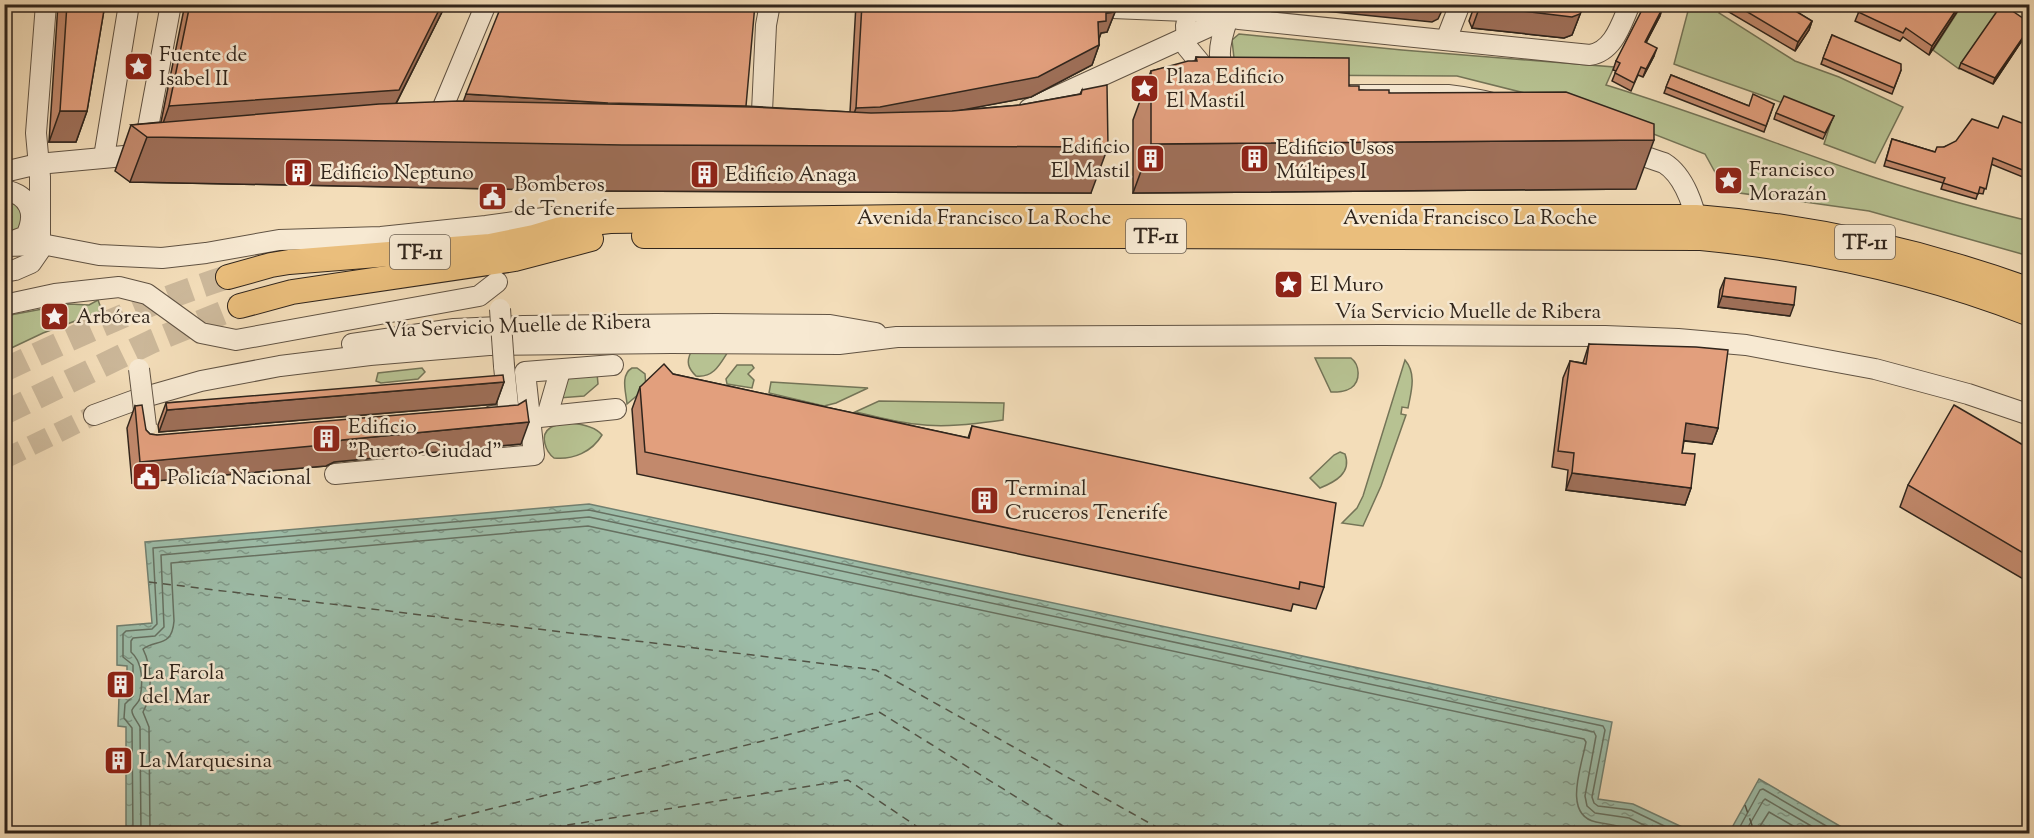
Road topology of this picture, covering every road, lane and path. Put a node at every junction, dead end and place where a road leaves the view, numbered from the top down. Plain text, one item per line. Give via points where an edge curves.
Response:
1 (46, 4) edge
2 (129, 4) edge
3 (171, 4) edge
4 (486, 4) edge
5 (770, 4) edge
6 (1460, 4) edge
7 (1630, 4) edge
8 (1077, 6) edge
9 (1186, 11) junction
10 (1228, 18) junction
11 (1186, 37) junction
12 (1446, 40) junction
13 (1234, 91) junction
14 (1014, 114) edge
15 (434, 131) edge
16 (740, 141) edge
17 (166, 153) edge
18 (143, 154) junction
19 (104, 157) junction
20 (38, 164) junction
21 (4, 171) edge
22 (4, 190) edge
23 (1698, 228) junction
24 (610, 229) junction
25 (4, 245) edge
26 (41, 245) junction
27 (4, 272) edge
28 (228, 277) tunnel mouth
29 (2030, 290) edge
30 (4, 305) edge
31 (240, 306) tunnel mouth
32 (2030, 314) edge
33 (897, 337) junction
34 (613, 365) dead end
35 (139, 369) dead end
36 (560, 371) junction
37 (616, 409) dead end
38 (2030, 415) edge
39 (538, 417) junction
40 (474, 418) edge
41 (147, 436) edge
42 (335, 474) dead end

1 - 20 street via 36,133
2 - 19 street
3 - 18 street
4 - 15 street
5 - 16 street via 766,26 767,141
6 - 12 street
7 - 12 street via 1611,44 1601,54
8 - 9 street
9 - 10 street
9 - 11 street
10 - 11 street
10 - 12 street
10 - 13 street via 1220,66
11 - 13 street via 1187,47 1216,82
11 - 14 street via 1035,108
13 - 23 street via 1257,95 1448,95 1503,105 1664,163 1680,180
17 - 18 street
18 - 19 street
19 - 20 street
20 - 21 street
20 - 26 street
22 - 25 street via 26,200 30,213 26,236
23 - 24 main road, Avenida Francisco La Roche / TF-11 via 927,217
23 - 29 main road, Avenida Francisco La Roche / TF-11 via 1791,228 1891,248
23 - 32 main road, Avenida Francisco La Roche / TF-11 via 1926,278
24 - 26 street, Avenida Francisco La Roche via 567,216 401,235 279,240 162,258 99,255
24 - 28 main road, TF-11 via 574,225 498,244 290,262
24 - 31 main road, TF-11 via 515,259 292,292
25 - 26 street, Avenida Francisco La Roche
26 - 27 street via 31,263
30 - 40 street, bridge via 119,287 147,294 201,333 236,340 479,296 497,280 509,415
33 - 33 street, Vía Servicio Muelle de Ribera via 839,344 489,345 380,354 280,366 201,381 98,410 134,389 225,365 454,329 610,324 807,325
33 - 38 street, Vía Servicio Muelle de Ribera via 1395,335 1678,339 1756,347 1875,369
34 - 36 street
35 - 41 street, bridge
36 - 39 street
36 - 39 street via 525,372
37 - 39 street
39 - 42 street via 534,455

